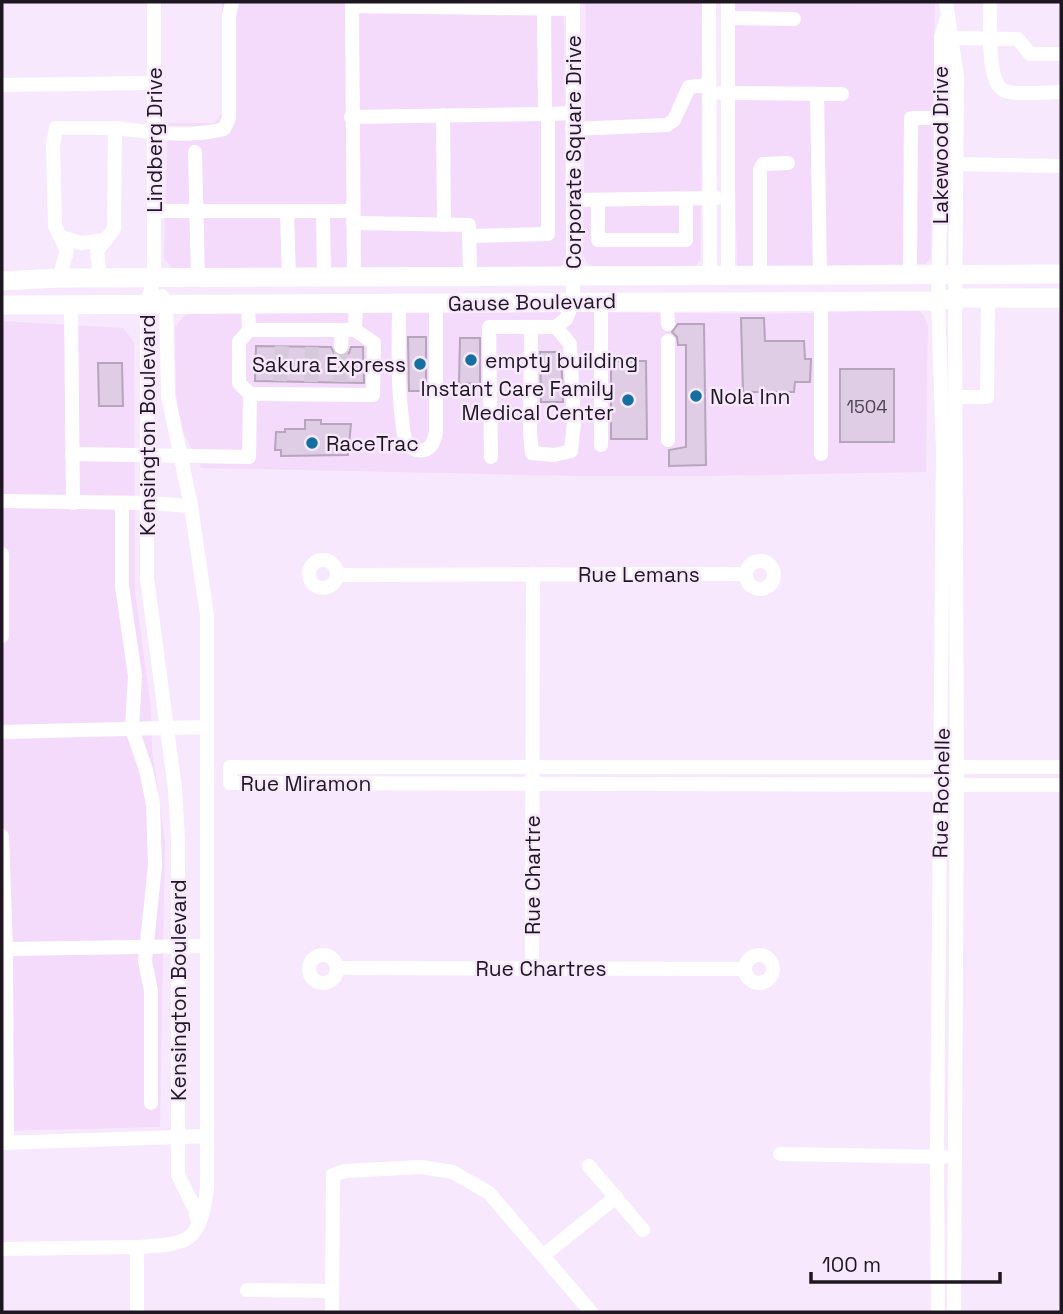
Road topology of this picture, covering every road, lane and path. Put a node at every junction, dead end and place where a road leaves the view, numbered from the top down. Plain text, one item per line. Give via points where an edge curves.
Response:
1 (154, 2) edge
2 (232, 2) edge
3 (709, 2) edge
4 (728, 2) edge
5 (990, 2) edge
6 (352, 4) edge
7 (573, 5) edge
8 (544, 8) junction
9 (947, 9) edge
10 (728, 18) junction
11 (794, 19) dead end
12 (991, 37) junction
13 (953, 38) junction
14 (1061, 54) edge
15 (155, 83) junction
16 (2, 85) edge
17 (708, 88) junction
18 (1061, 92) edge
19 (728, 93) junction
20 (817, 94) junction
21 (842, 94) dead end
22 (572, 113) junction
23 (546, 114) junction
24 (443, 115) junction
25 (351, 117) junction
26 (957, 117) junction
27 (940, 118) junction
28 (115, 128) junction
29 (572, 129) junction
30 (155, 133) junction
31 (195, 152) dead end
32 (788, 163) dead end
33 (941, 163) junction
34 (957, 164) junction
35 (1061, 166) edge
36 (710, 198) junction
37 (728, 198) junction
38 (686, 199) junction
39 (573, 200) junction
40 (598, 200) junction
41 (154, 211) junction
42 (195, 211) junction
43 (287, 211) junction
44 (323, 211) junction
45 (353, 217) junction
46 (444, 225) junction
47 (470, 236) junction
48 (61, 237) junction
49 (106, 240) junction
50 (760, 274) junction
51 (820, 274) junction
52 (910, 274) junction
53 (948, 274) junction
54 (1061, 274) edge
55 (719, 275) junction
56 (574, 276) junction
57 (470, 277) junction
58 (59, 278) junction
59 (100, 278) junction
60 (289, 278) junction
61 (324, 278) junction
62 (354, 278) junction
63 (153, 279) junction
64 (198, 279) junction
65 (2, 281) edge
66 (988, 298) junction
67 (1061, 298) edge
68 (947, 299) junction
69 (601, 301) junction
70 (667, 301) junction
71 (821, 301) junction
72 (573, 302) junction
73 (356, 303) junction
74 (399, 303) junction
75 (436, 303) junction
76 (489, 303) junction
77 (156, 304) junction
78 (248, 304) junction
79 (2, 305) edge
80 (71, 305) junction
81 (668, 324) dead end
82 (489, 327) junction
83 (531, 327) junction
84 (556, 327) junction
85 (249, 330) junction
86 (282, 330) junction
87 (313, 330) junction
88 (349, 330) junction
89 (668, 341) dead end
90 (282, 346) tunnel mouth
91 (313, 347) tunnel mouth
92 (341, 347) tunnel mouth
93 (250, 394) junction
94 (955, 397) junction
95 (668, 440) dead end
96 (601, 445) dead end
97 (72, 454) junction
98 (821, 454) dead end
99 (147, 456) junction
100 (181, 457) junction
101 (491, 457) dead end
102 (2, 501) edge
103 (73, 503) junction
104 (122, 503) junction
105 (147, 503) junction
106 (191, 506) junction
107 (949, 517) junction
108 (2, 554) edge
109 (533, 574) junction
110 (746, 574) dead end
111 (337, 575) dead end
112 (2, 636) edge
113 (206, 727) junction
114 (165, 728) junction
115 (132, 729) junction
116 (2, 732) edge
117 (532, 767) junction
118 (941, 767) junction
119 (957, 767) junction
120 (1061, 767) edge
121 (532, 784) junction
122 (941, 785) junction
123 (957, 785) junction
124 (1061, 785) edge
125 (2, 835) edge
126 (146, 946) junction
127 (205, 946) junction
128 (177, 947) junction
129 (6, 949) junction
130 (532, 967) junction
131 (337, 968) dead end
132 (744, 969) dead end
133 (938, 1037) junction
134 (955, 1037) junction
135 (4, 1074) edge
136 (151, 1103) dead end
137 (207, 1136) junction
138 (177, 1137) junction
139 (4, 1143) edge
140 (780, 1154) dead end
141 (937, 1157) junction
142 (954, 1158) junction
143 (589, 1166) dead end
144 (615, 1197) junction
145 (198, 1223) junction
146 (643, 1230) dead end
147 (137, 1247) junction
148 (2, 1250) edge
149 (544, 1255) junction
150 (247, 1290) dead end
151 (332, 1291) junction
152 (137, 1312) edge
153 (332, 1312) edge
154 (591, 1312) edge
155 (938, 1312) edge
156 (954, 1312) edge

1 - 15 street, Lindberg Drive
2 - 30 street via 229,118 224,129
3 - 17 street
4 - 10 street
5 - 12 street
6 - 8 street
6 - 25 street
7 - 8 street
7 - 22 street, Corporate Square Drive
8 - 23 street
9 - 13 street, Lakewood Drive
9 - 27 street, Lakewood Drive via 941,37
10 - 11 street
10 - 19 street
12 - 13 street
12 - 14 street via 1018,38 1030,54
12 - 18 street via 997,85 1006,92
13 - 26 street, Lakewood Drive
15 - 16 street
15 - 30 street, Lindberg Drive
17 - 19 street
17 - 29 street via 689,87 674,120 667,125
17 - 36 street
19 - 20 street
19 - 37 street
20 - 21 street
20 - 51 street
22 - 23 street
22 - 29 street, Corporate Square Drive
23 - 24 street
23 - 47 street via 548,234
24 - 25 street
24 - 46 street
25 - 45 street
26 - 27 street
26 - 34 street, Lakewood Drive
27 - 33 street, Lakewood Drive
27 - 52 street via 911,118
28 - 30 street
28 - 48 street via 56,128 55,226
28 - 49 street via 114,229
29 - 39 street, Corporate Square Drive
30 - 41 street, Lindberg Drive
31 - 42 street
32 - 50 street via 763,163 760,170
33 - 34 street
33 - 53 street, Lakewood Drive
34 - 35 street
34 - 53 street, Lakewood Drive
36 - 37 street
36 - 38 street
36 - 55 street
37 - 55 street
38 - 40 street
38 - 40 street via 686,240 598,240
39 - 40 street
39 - 56 street, Corporate Square Drive
41 - 42 street
41 - 63 street, Lindberg Drive
42 - 43 street
42 - 64 street
43 - 44 street
43 - 60 street
44 - 45 street
44 - 61 street
45 - 46 street
45 - 62 street
46 - 47 street via 470,225
47 - 57 street
48 - 49 street via 81,243
48 - 58 street via 67,251
49 - 59 street via 97,251
50 - 51 main road, Gause Boulevard
50 - 55 main road, Gause Boulevard
51 - 52 main road, Gause Boulevard
52 - 53 main road, Gause Boulevard
53 - 54 main road, Gause Boulevard
53 - 68 street, Rue Rochelle
55 - 56 main road, Gause Boulevard
56 - 57 main road, Gause Boulevard
56 - 72 street, Corporate Square Drive
57 - 62 main road, Gause Boulevard
58 - 59 main road, Gause Boulevard
58 - 65 main road, Gause Boulevard
59 - 63 main road, Gause Boulevard
60 - 61 main road, Gause Boulevard
60 - 64 main road, Gause Boulevard
61 - 62 main road, Gause Boulevard
63 - 64 main road, Gause Boulevard
63 - 77 street, Kensington Boulevard
66 - 67 main road, Gause Boulevard
66 - 68 main road, Gause Boulevard
66 - 94 street via 987,397
68 - 71 main road, Gause Boulevard
68 - 94 street, Rue Rochelle
68 - 107 street, Rue Rochelle via 943,451
69 - 70 main road, Gause Boulevard
69 - 72 main road, Gause Boulevard
69 - 96 street
70 - 71 main road, Gause Boulevard
70 - 81 street
71 - 98 street
72 - 76 main road, Gause Boulevard
72 - 84 street via 566,319
73 - 74 main road, Gause Boulevard
73 - 78 main road, Gause Boulevard
73 - 88 street
74 - 75 main road, Gause Boulevard
74 - 75 street via 398,390 404,436 415,450 429,448 436,432
75 - 76 main road, Gause Boulevard
76 - 82 street
77 - 78 main road, Gause Boulevard
77 - 80 main road, Gause Boulevard
77 - 99 street, Kensington Boulevard
77 - 100 street, Kensington Boulevard
78 - 85 street
79 - 80 main road, Gause Boulevard
80 - 97 street
82 - 83 street
82 - 101 street
83 - 84 street
83 - 84 street via 533,453 554,455 571,451 574,424 570,344
85 - 86 street
85 - 93 street via 239,342 239,383
86 - 87 street
86 - 90 street
87 - 88 street
87 - 91 street
88 - 92 street
88 - 93 street via 373,343 373,395 340,388 280,388
89 - 95 street
93 - 100 street via 249,457
94 - 107 street, Rue Rochelle
97 - 99 street
97 - 103 street
99 - 100 street
99 - 105 street, Kensington Boulevard
100 - 106 street, Kensington Boulevard
102 - 103 street
103 - 104 street
104 - 105 street
104 - 115 street via 122,586 135,676
105 - 106 street
105 - 114 street, Kensington Boulevard via 147,578
106 - 113 street, Kensington Boulevard via 206,615
107 - 118 street, Rue Rochelle
107 - 119 street, Rue Rochelle
108 - 112 street
109 - 110 street, Rue Lemans
109 - 111 street, Rue Lemans
109 - 117 street
113 - 114 street
113 - 127 street, Kensington Boulevard
114 - 115 street
114 - 128 street, Kensington Boulevard via 178,840
115 - 116 street
115 - 126 street via 153,804 155,866
117 - 118 street, Rue Miramon
117 - 121 street
117 - 121 street, Rue Miramon via 230,767 230,783
118 - 119 street, Rue Miramon
118 - 122 street, Rue Rochelle
119 - 120 street, Rue Miramon
119 - 123 street, Rue Rochelle
121 - 122 street, Rue Miramon
121 - 130 street, Rue Chartre
122 - 123 street, Rue Miramon
122 - 133 street, Rue Rochelle
123 - 124 street, Rue Miramon
123 - 134 street, Rue Rochelle
125 - 129 street
126 - 128 street
126 - 129 street
126 - 136 street via 151,991
127 - 128 street
127 - 137 street, Kensington Boulevard
128 - 138 street, Kensington Boulevard
129 - 135 street
130 - 131 street, Rue Chartres
130 - 132 street, Rue Chartres
133 - 134 street
133 - 141 street, Rue Rochelle
134 - 142 street, Rue Rochelle
135 - 139 street
137 - 138 street
137 - 145 street, Kensington Boulevard via 206,1188
138 - 139 street
138 - 145 street, Kensington Boulevard via 178,1175
140 - 141 street
141 - 142 street
141 - 155 street, Rue Rochelle
142 - 156 street, Rue Rochelle
143 - 144 street
144 - 146 street
144 - 149 street
145 - 147 street via 185,1241
147 - 148 street
147 - 152 street
149 - 151 street via 489,1193 453,1172 422,1167 345,1171 333,1175
149 - 154 street
150 - 151 street
151 - 153 street

